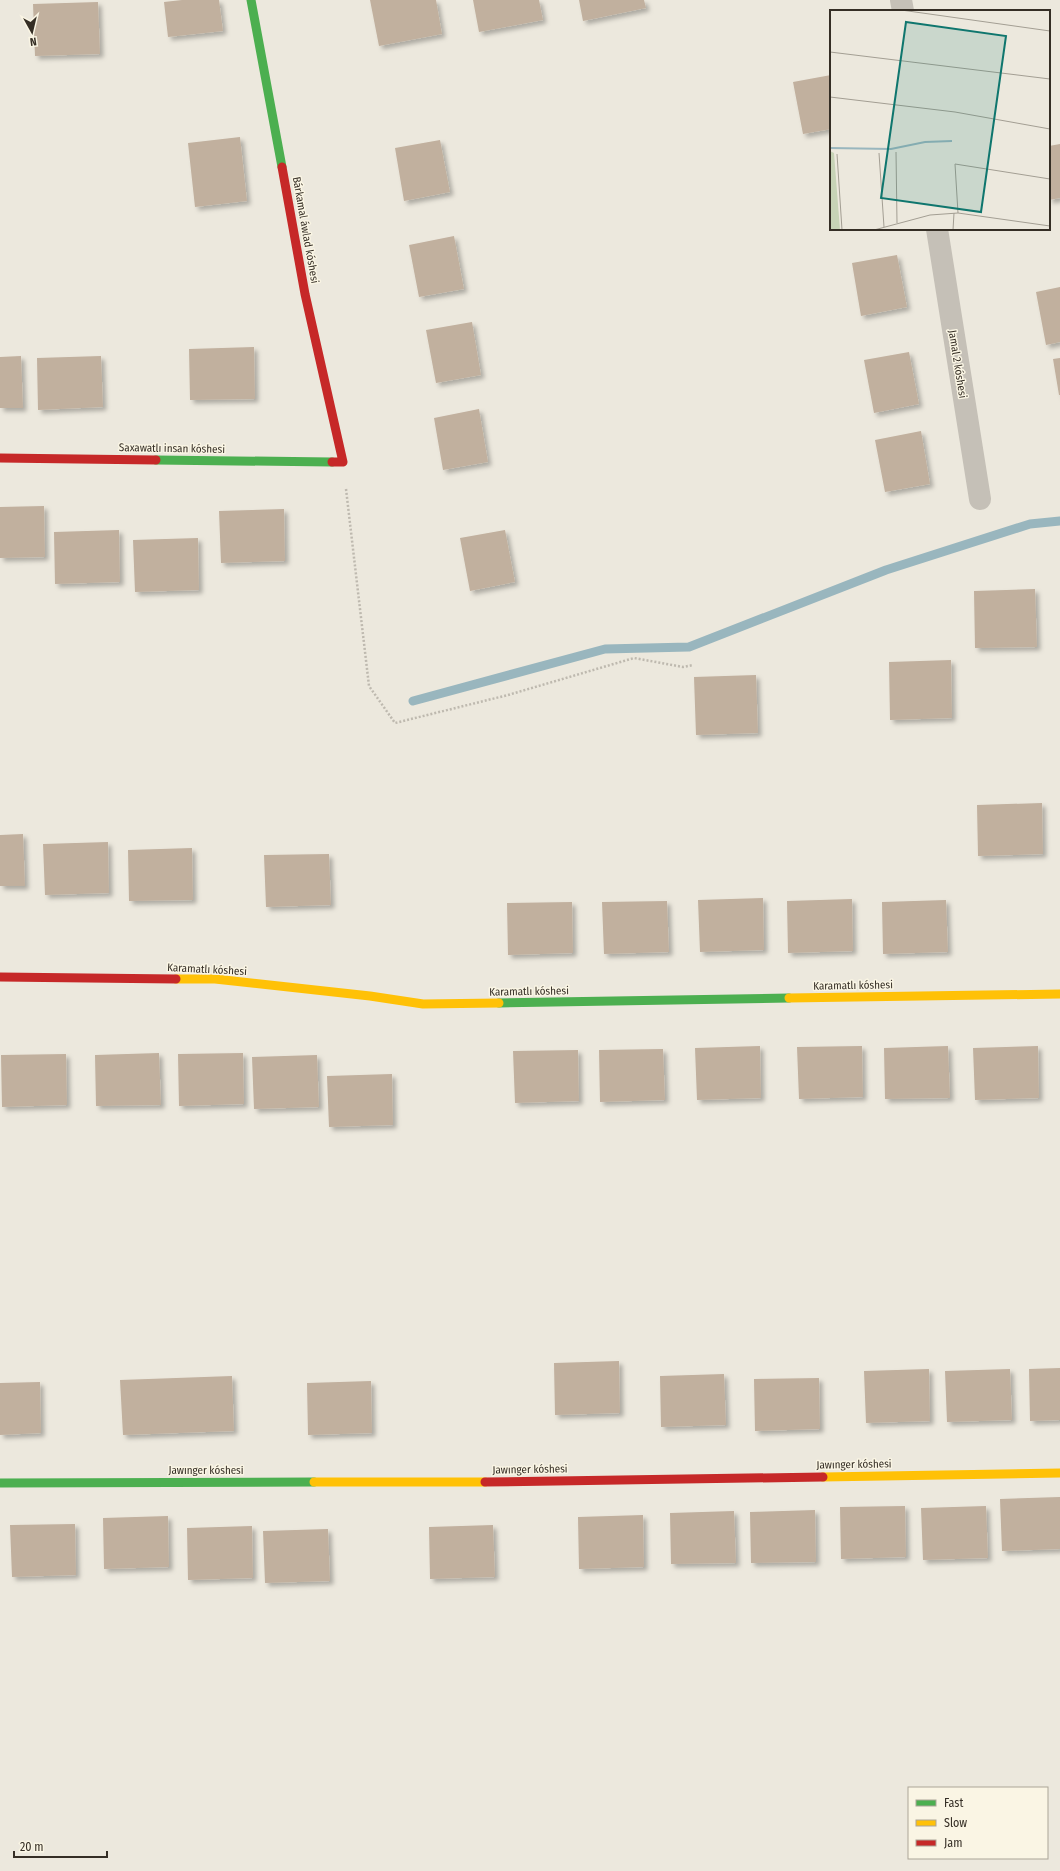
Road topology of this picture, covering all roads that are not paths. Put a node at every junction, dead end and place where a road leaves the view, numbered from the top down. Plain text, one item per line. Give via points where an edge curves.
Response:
1 (251, 0) edge
2 (901, 0) edge
3 (903, 10) edge
4 (936, 230) edge
5 (0, 458) edge
6 (343, 462) joint
7 (980, 499) dead end
8 (0, 977) edge
9 (1060, 994) edge
10 (1060, 1473) edge
11 (0, 1483) edge

1 - 6 street, Bárkamal áwlad kóshesi via 305,294
2 - 3 street
4 - 7 street, Jamal 2 kóshesi
5 - 6 street, Saxawatlı insan kóshesi
8 - 9 street, Karamatlı kóshesi via 215,979 423,1004
10 - 11 street, Jawınger kóshesi via 501,1482

